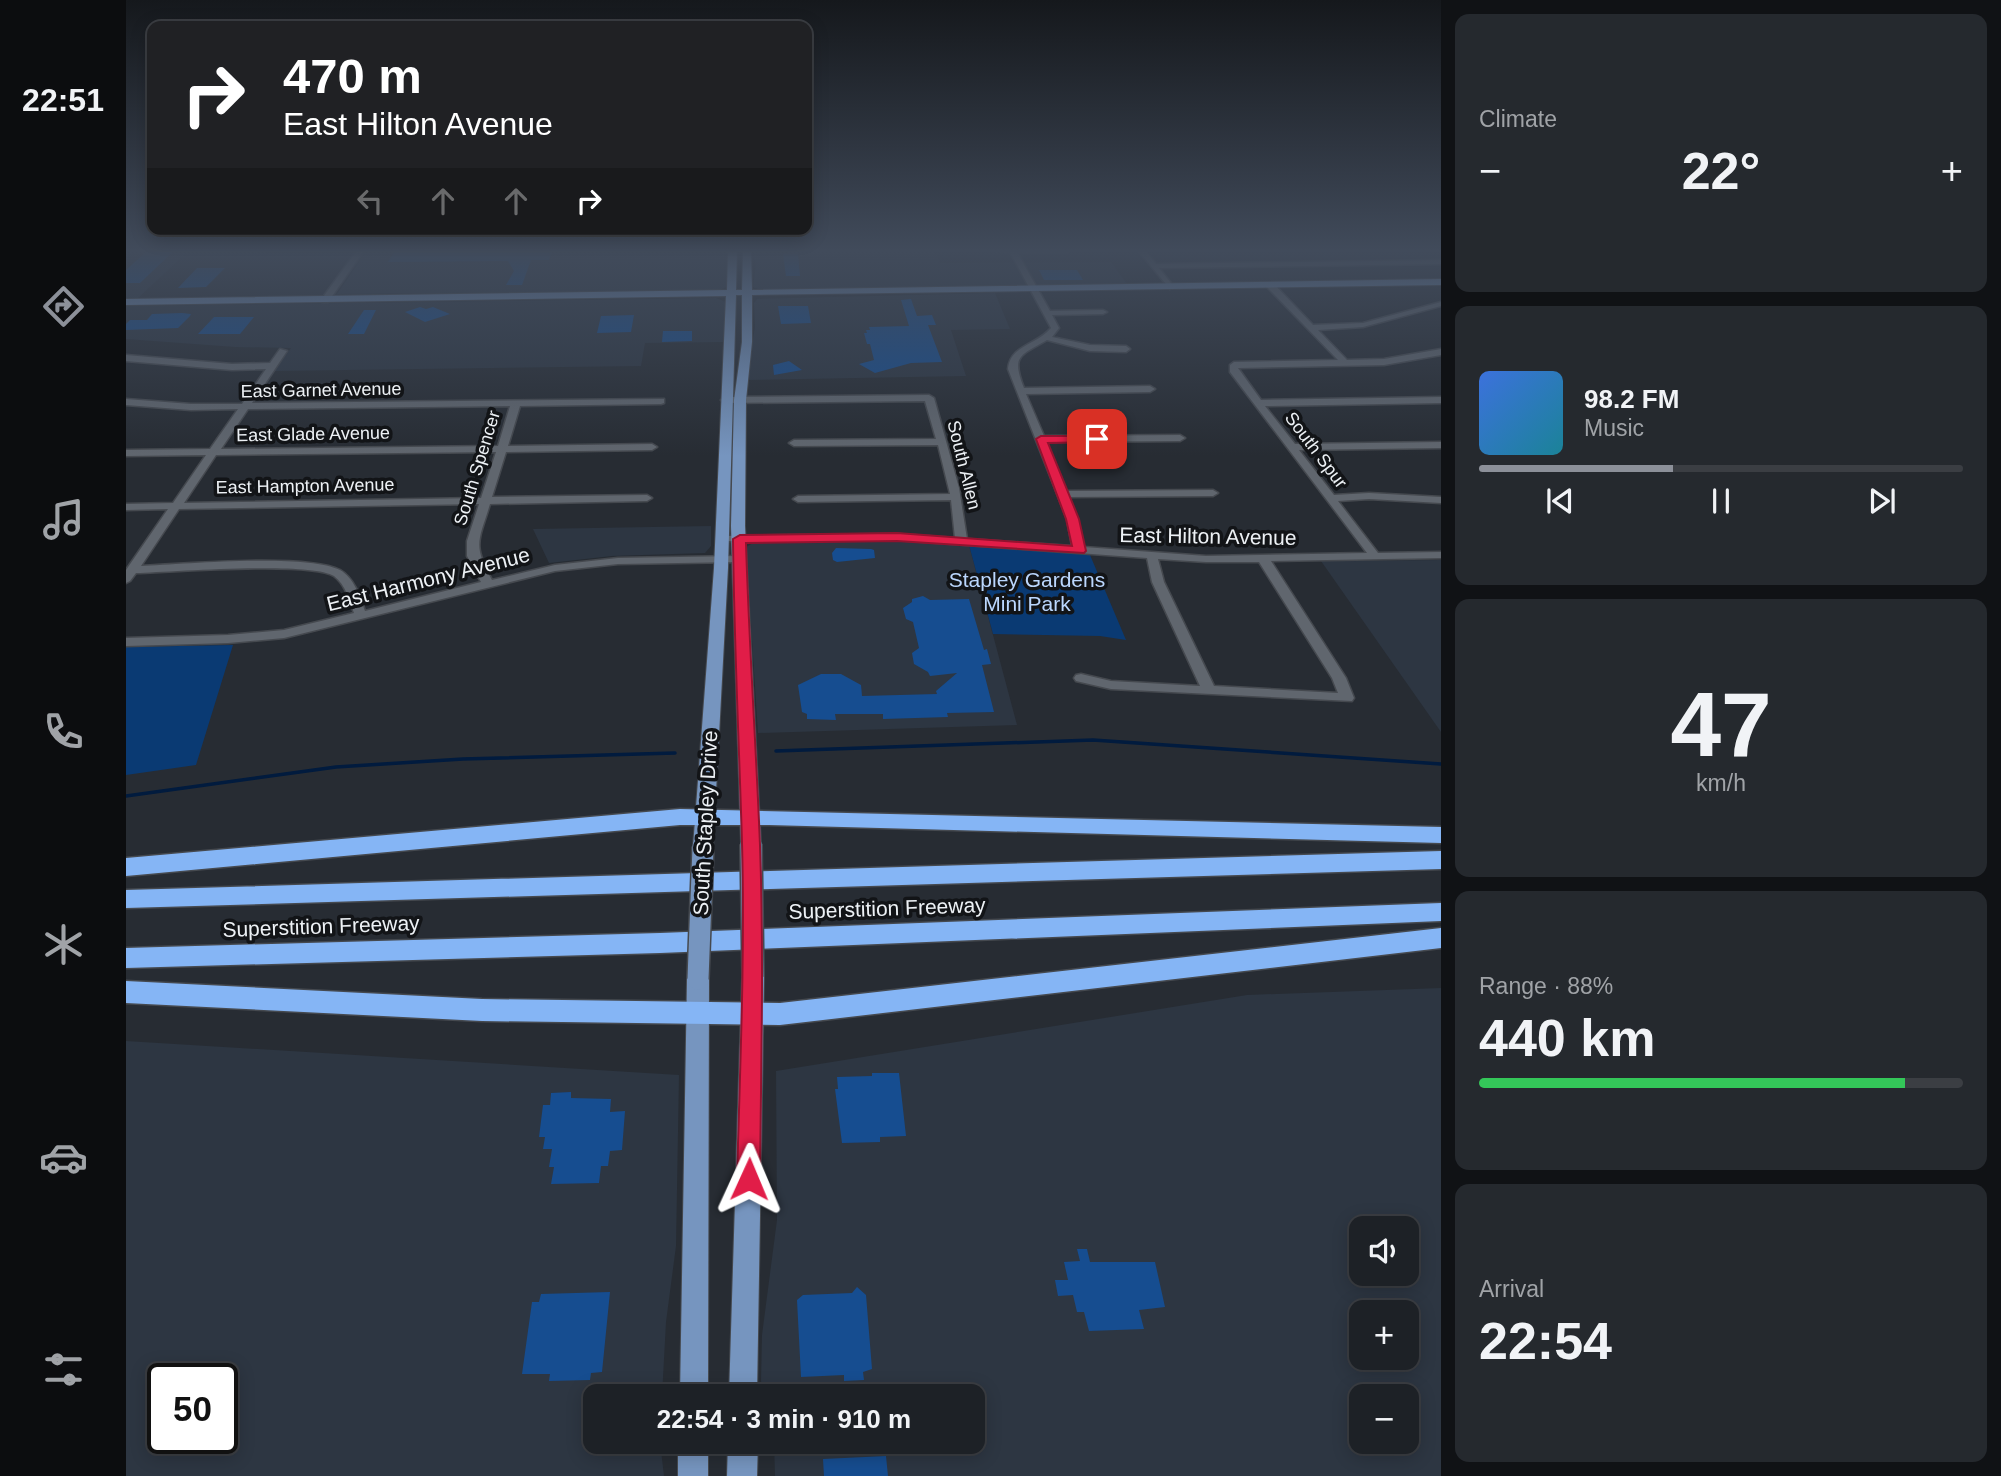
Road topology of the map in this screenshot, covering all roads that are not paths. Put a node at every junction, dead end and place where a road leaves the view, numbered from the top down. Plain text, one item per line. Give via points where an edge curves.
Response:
1 (732, 318) edge
2 (747, 318) edge
3 (1050, 318) edge
4 (1302, 318) edge
5 (1386, 318) edge
6 (1312, 328) junction
7 (1048, 338) junction
8 (731, 342) junction
9 (1126, 349) dead end
10 (283, 351) dead end
11 (1441, 352) edge
12 (126, 358) edge
13 (743, 358) junction
14 (1345, 363) junction
15 (272, 366) junction
16 (1150, 389) dead end
17 (1021, 391) junction
18 (733, 400) junction
19 (1441, 400) edge
20 (661, 401) dead end
21 (126, 402) edge
22 (516, 403) junction
23 (1258, 403) junction
24 (246, 407) junction
25 (1180, 438) dead end
26 (1041, 439) junction
27 (940, 442) junction
28 (794, 443) dead end
29 (1441, 445) edge
30 (652, 446) dead end
31 (1292, 447) junction
32 (501, 449) junction
33 (126, 453) edge
34 (214, 454) junction
35 (1213, 492) dead end
36 (1063, 494) junction
37 (955, 496) junction
38 (648, 498) dead end
39 (1331, 498) junction
40 (798, 499) dead end
41 (1441, 500) edge
42 (485, 501) junction
43 (177, 506) junction
44 (126, 507) edge
45 (722, 539) junction
46 (740, 539) junction
47 (961, 541) junction
48 (1079, 551) junction
49 (1441, 555) edge
50 (1152, 556) junction
51 (1375, 556) junction
52 (1263, 558) junction
53 (721, 559) junction
54 (739, 559) junction
55 (129, 575) edge
56 (487, 582) junction
57 (719, 596) junction
58 (361, 617) junction
59 (718, 635) junction
60 (741, 635) junction
61 (126, 642) edge
62 (742, 675) junction
63 (1081, 678) dead end
64 (1209, 691) junction
65 (703, 817) junction
66 (750, 817) junction
67 (1441, 835) edge
68 (1441, 860) edge
69 (126, 867) edge
70 (126, 899) edge
71 (1441, 912) edge
72 (1441, 938) edge
73 (126, 958) edge
74 (126, 992) edge
75 (697, 1014) junction
76 (752, 1015) junction
77 (694, 1384) edge
78 (743, 1384) edge
79 (694, 1454) edge
80 (743, 1454) edge
81 (693, 1476) edge
82 (742, 1476) edge

1 - 8 main road, South Stapley Drive
2 - 13 main road, South Stapley Drive
3 - 7 street via 1055,328
4 - 6 street
5 - 6 street via 1363,325
6 - 14 street
7 - 9 street via 1080,347
7 - 17 street via 1013,358 1012,369
8 - 13 main road via 738,346 738,358
8 - 18 main road, South Stapley Drive
10 - 15 street
11 - 14 street via 1401,361
12 - 15 street
13 - 18 main road, South Stapley Drive
14 - 23 street, South Spur via 1234,365 1233,370
15 - 24 street
16 - 17 street
17 - 26 street
18 - 27 street, South Allen via 929,398
18 - 45 main road, South Stapley Drive
18 - 46 main road, South Stapley Drive
19 - 23 street
20 - 22 street, East Garnet Avenue
21 - 24 street, East Garnet Avenue
22 - 24 street, East Garnet Avenue
22 - 32 street, South Spencer
23 - 31 street, South Spur
24 - 34 street
25 - 26 street
26 - 36 street
27 - 28 street
27 - 37 street, South Allen
29 - 31 street
30 - 32 street, East Glade Avenue
31 - 39 street, South Spur
32 - 34 street, East Glade Avenue
32 - 42 street, South Spencer
33 - 34 street, East Glade Avenue
34 - 43 street
35 - 36 street
36 - 48 street
37 - 40 street
37 - 47 street, South Allen
38 - 42 street, East Hampton Avenue
39 - 41 street
39 - 51 street, South Spur
42 - 43 street, East Hampton Avenue
42 - 56 street, South Spencer via 473,556
43 - 44 street, East Hampton Avenue
43 - 55 street
45 - 46 street, East Hilton Avenue
45 - 53 main road, South Stapley Drive
46 - 47 street, East Hilton Avenue
46 - 54 main road, South Stapley Drive
47 - 48 street, East Hilton Avenue
48 - 50 street, East Hilton Avenue
49 - 51 street, East Hilton Avenue
50 - 52 street, East Hilton Avenue
50 - 64 street via 1158,582
51 - 52 street, East Hilton Avenue
52 - 64 street via 1347,698
53 - 54 street, East Harmony Avenue
53 - 56 street, East Harmony Avenue via 587,564
53 - 57 main road, South Stapley Drive
54 - 60 main road, South Stapley Drive
55 - 58 street via 297,566 333,571 348,582
56 - 58 street, East Harmony Avenue
57 - 59 main road, South Stapley Drive
57 - 60 main road via 730,610 731,629
58 - 61 street, East Harmony Avenue via 284,634
59 - 62 main road via 730,640 733,669
59 - 65 main road, South Stapley Drive
60 - 62 main road, South Stapley Drive
62 - 66 main road, South Stapley Drive
63 - 64 street via 1111,685
65 - 66 highway
65 - 69 highway
65 - 75 main road, South Stapley Drive, bridge
66 - 67 highway
66 - 76 main road, South Stapley Drive, bridge
68 - 70 highway, Superstition Freeway
71 - 73 highway, Superstition Freeway via 660,943
72 - 76 highway
74 - 75 highway via 482,1010
75 - 76 highway
75 - 77 main road, South Stapley Drive
76 - 78 main road, South Stapley Drive
79 - 81 main road
80 - 82 main road

